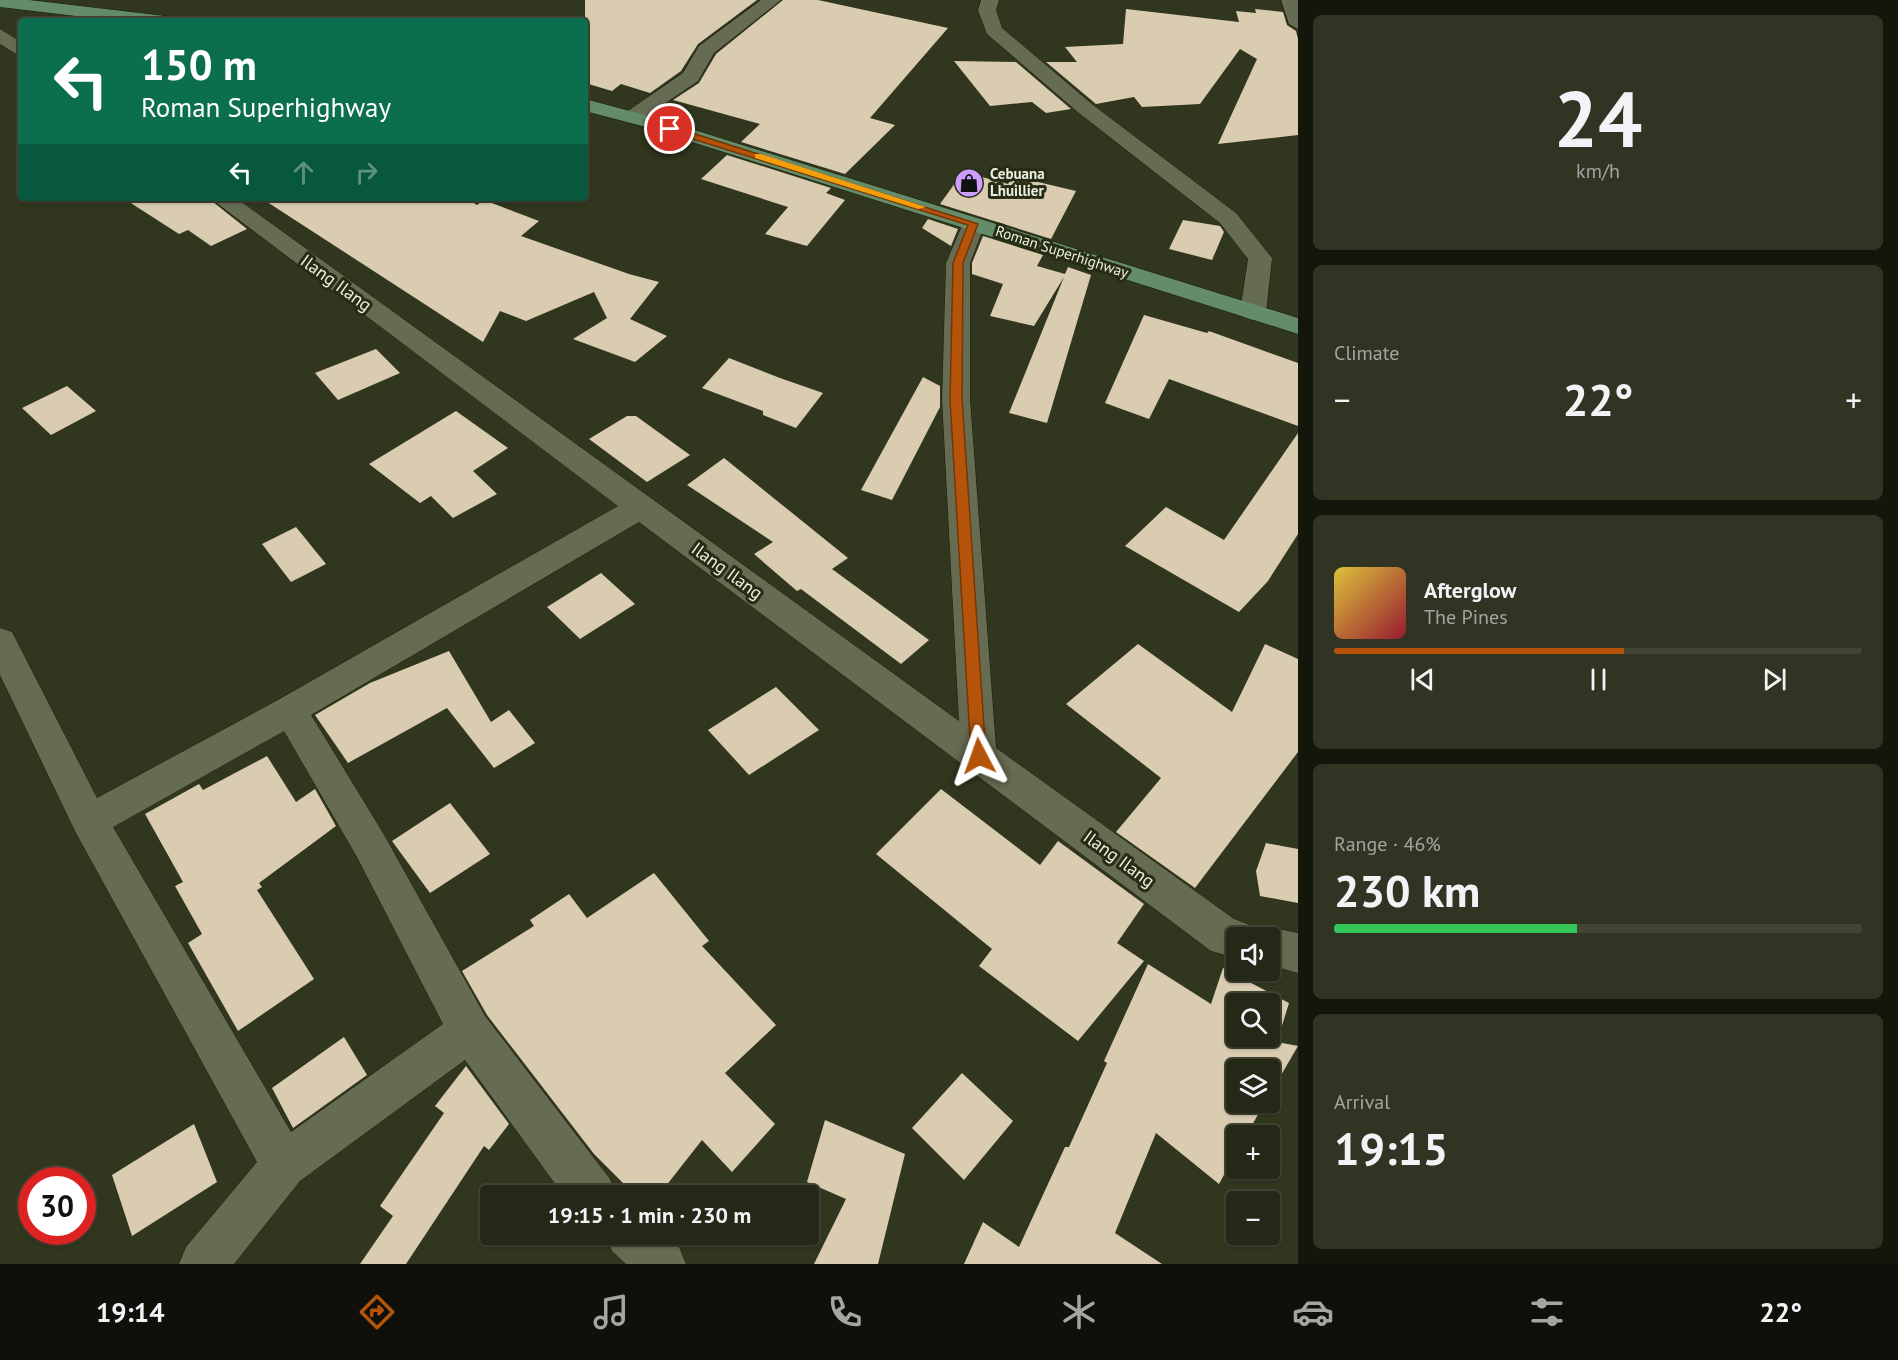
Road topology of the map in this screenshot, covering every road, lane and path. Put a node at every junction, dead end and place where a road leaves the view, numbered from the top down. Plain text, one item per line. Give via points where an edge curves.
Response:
1 (772, 0) edge
2 (990, 0) edge
3 (1290, 0) edge
4 (0, 2) edge
5 (139, 18) edge
6 (1298, 24) edge
7 (0, 35) edge
8 (18, 49) edge
9 (588, 106) edge
10 (632, 117) junction
11 (225, 201) edge
12 (973, 224) junction
13 (1253, 312) junction
14 (1298, 326) edge
15 (641, 507) junction
16 (0, 641) edge
17 (290, 710) junction
18 (979, 756) junction
19 (89, 821) junction
20 (1226, 937) edge
21 (1280, 949) edge
22 (1298, 953) edge
23 (470, 1031) junction
24 (284, 1165) junction
25 (585, 1185) edge
26 (641, 1245) edge
27 (203, 1264) edge
28 (662, 1264) edge

1 - 10 street via 706,50 691,77
2 - 13 street via 987,10 994,30 1086,109 1228,218 1260,258
3 - 6 street
4 - 5 main road
7 - 8 street
9 - 10 main road, Roman Superhighway
10 - 12 main road, Roman Superhighway
11 - 15 street, Ilang Ilang
12 - 13 main road, Roman Superhighway
12 - 18 street via 958,263 956,399
13 - 14 main road, Roman Superhighway
15 - 17 street
15 - 18 street, Ilang Ilang
16 - 19 street
17 - 19 street
17 - 23 street via 370,845
18 - 20 street, Ilang Ilang
19 - 24 street
21 - 22 street
23 - 24 street
23 - 25 street
24 - 27 street
26 - 28 street

